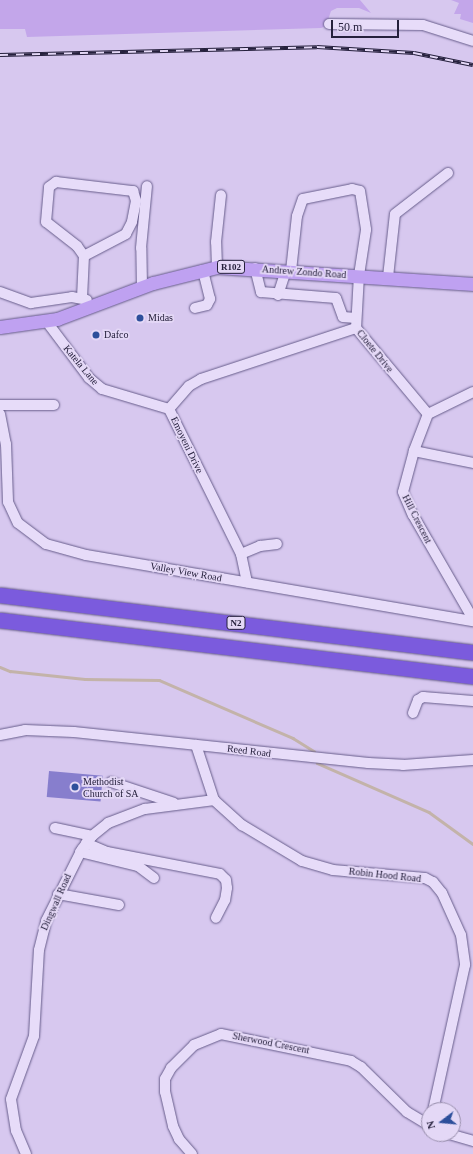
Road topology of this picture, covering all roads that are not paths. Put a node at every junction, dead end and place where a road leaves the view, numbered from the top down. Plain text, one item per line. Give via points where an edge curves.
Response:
1 (329, 24) dead end
2 (473, 42) edge
3 (448, 173) dead end
4 (147, 186) dead end
5 (221, 195) dead end
6 (84, 256) junction
7 (217, 267) junction
8 (254, 268) junction
9 (203, 270) junction
10 (288, 271) junction
11 (359, 275) junction
12 (388, 277) junction
13 (472, 284) edge
14 (142, 286) junction
15 (0, 292) edge
16 (278, 295) junction
17 (88, 301) junction
18 (195, 308) dead end
19 (47, 322) junction
20 (356, 323) junction
21 (0, 328) edge
22 (473, 392) edge
23 (0, 405) edge
24 (54, 405) dead end
25 (169, 409) junction
26 (0, 414) edge
27 (428, 414) junction
28 (414, 451) junction
29 (473, 463) edge
30 (277, 544) dead end
31 (241, 554) junction
32 (247, 582) junction
33 (0, 595) edge
34 (0, 620) edge
35 (473, 620) edge
36 (473, 652) edge
37 (473, 676) edge
38 (473, 701) edge
39 (413, 713) dead end
40 (0, 735) edge
41 (196, 745) junction
42 (473, 760) edge
43 (111, 782) dead end
44 (214, 800) junction
45 (174, 803) junction
46 (55, 828) dead end
47 (89, 839) junction
48 (80, 852) junction
49 (154, 878) dead end
50 (58, 894) junction
51 (119, 905) dead end
52 (216, 918) dead end
53 (435, 1102) edge
54 (421, 1120) edge
55 (461, 1138) edge
56 (473, 1141) edge
57 (26, 1154) edge
58 (192, 1154) edge

1 - 2 street via 423,25
3 - 12 street via 395,214
4 - 14 street via 141,248
5 - 7 street via 216,242
6 - 6 street via 77,246 46,222 50,184 56,182 133,191 136,201 132,222 126,234
6 - 17 street
7 - 8 main road, Andrew Zondo Road / R102
7 - 9 main road, Andrew Zondo Road / R102
8 - 10 main road, Andrew Zondo Road / R102
8 - 16 street via 261,292
9 - 14 main road, Andrew Zondo Road / R102
9 - 18 street via 209,303
10 - 11 main road, Andrew Zondo Road / R102
10 - 11 street, Cloete Drive via 297,216 303,199 356,189 362,196 366,230
10 - 16 street
11 - 12 main road, Andrew Zondo Road / R102
11 - 20 street, Cloete Drive
12 - 13 main road, Andrew Zondo Road / R102
14 - 17 main road, Andrew Zondo Road / R102
15 - 17 street via 31,303
16 - 20 street via 336,298 343,317
17 - 19 main road, Andrew Zondo Road / R102
19 - 21 main road, Andrew Zondo Road / R102
19 - 25 street, Katela Lane via 89,378 102,389
20 - 25 street, Emoyeni Drive via 201,379 189,386
20 - 27 street, Cloete Drive
22 - 27 street
23 - 24 street
25 - 31 street, Emoyeni Drive
26 - 32 street, Valley View Road via 6,444 8,502 18,523 36,539 86,555
27 - 28 street, Hill Crescent
28 - 29 street
28 - 35 street, Hill Crescent via 404,482 404,497
30 - 31 street via 260,546
31 - 32 street, Emoyeni Drive
32 - 35 street, Valley View Road via 269,588
33 - 36 highway, N2
34 - 37 highway
38 - 39 street via 423,697 418,700
40 - 41 street, Reed Road via 25,730 74,732
41 - 42 street, Reed Road via 368,764 410,765
41 - 44 street
43 - 45 street
44 - 45 street, Dingwall Road
44 - 53 street, Robin Hood Road via 242,825 302,861 333,870 425,878 442,893 461,935 465,965
45 - 47 street, Dingwall Road via 145,809 117,819
46 - 47 street
47 - 48 street, Dingwall Road
47 - 52 street via 108,852 220,874 226,880 227,888 225,900
48 - 49 street via 138,866
48 - 50 street, Dingwall Road
50 - 51 street
50 - 57 street, Dingwall Road via 40,939 34,1036 11,1099 16,1131
54 - 58 street, Sherwood Crescent via 407,1112 361,1067 351,1061 221,1034 194,1045 171,1068 165,1079 165,1092 172,1120 179,1139
55 - 56 street

